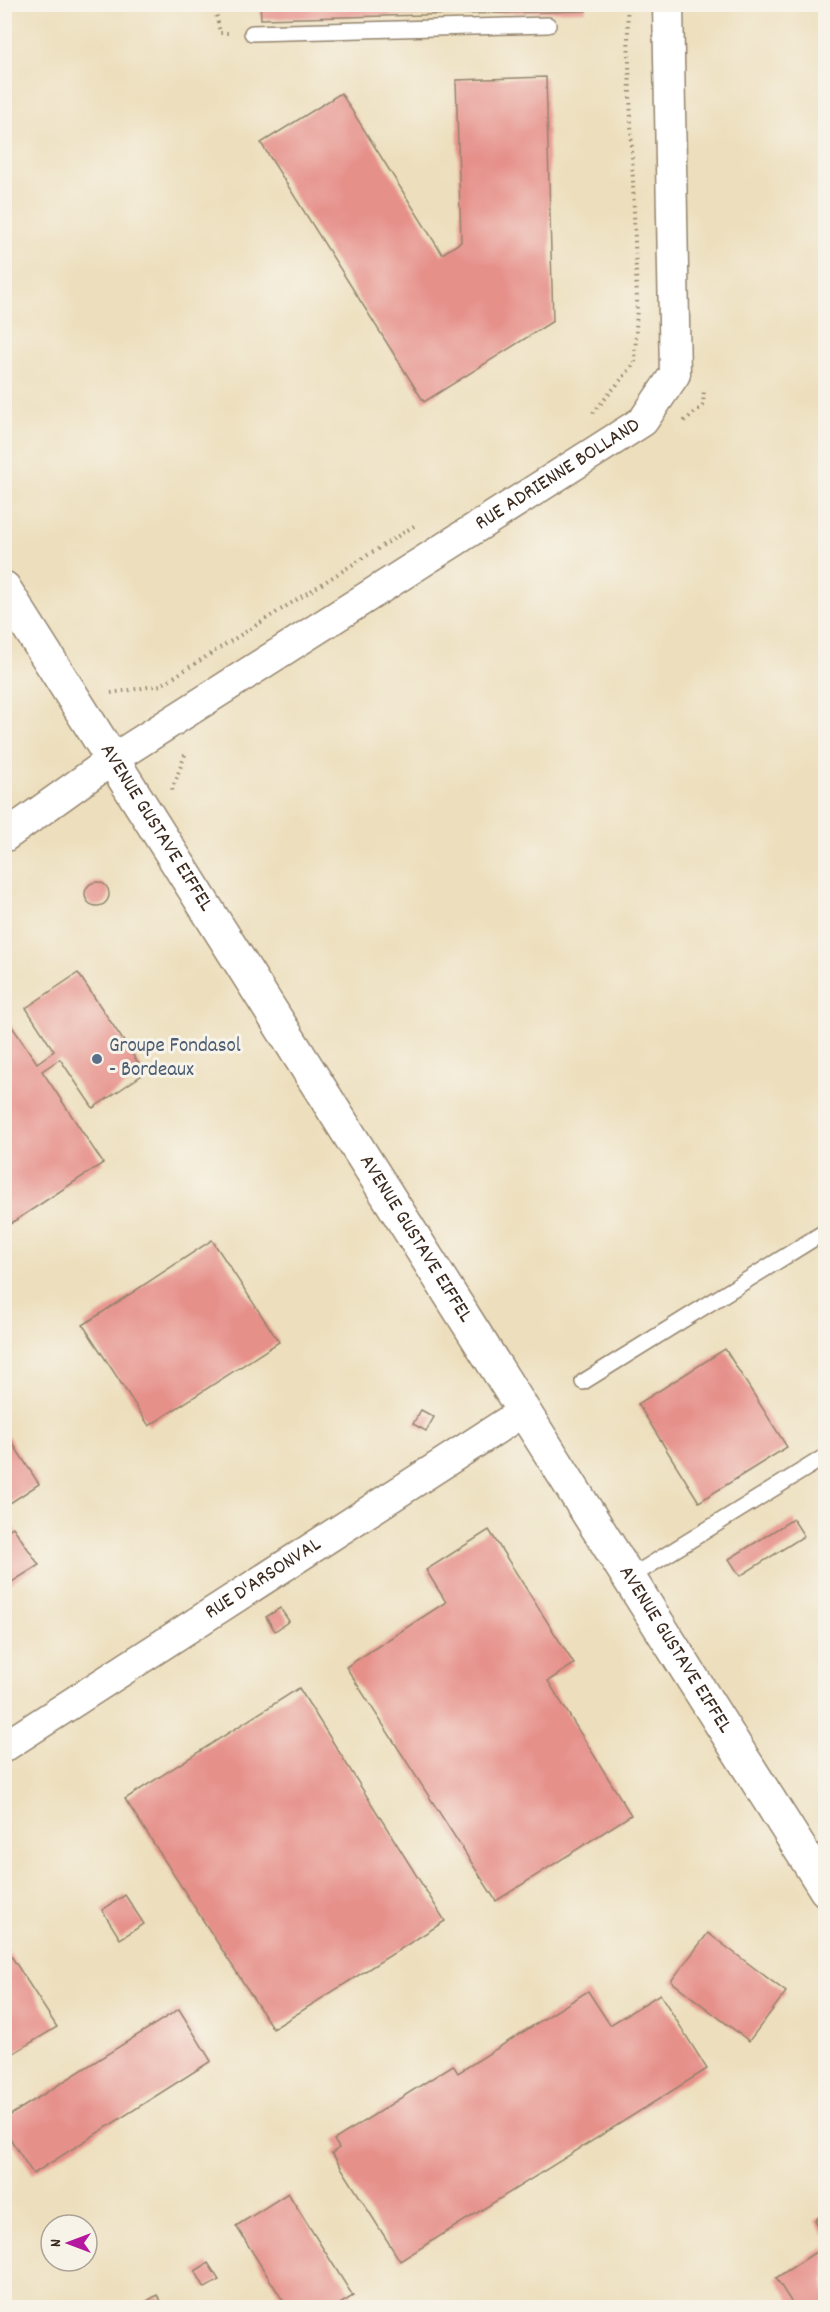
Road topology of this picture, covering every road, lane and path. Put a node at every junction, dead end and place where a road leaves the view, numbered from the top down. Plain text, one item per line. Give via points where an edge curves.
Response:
1 (627, 4) edge
2 (668, 4) edge
3 (548, 26) dead end
4 (252, 33) dead end
5 (705, 385) dead end
6 (585, 418) dead end
7 (676, 428) dead end
8 (418, 523) dead end
9 (4, 588) edge
10 (110, 693) dead end
11 (187, 748) dead end
12 (113, 759) junction
13 (157, 830) junction
14 (4, 837) edge
15 (825, 1231) edge
16 (583, 1382) dead end
17 (524, 1411) junction
18 (825, 1456) edge
19 (629, 1578) junction
20 (4, 1747) edge
21 (825, 1890) edge

1 - 6 path via 637,301 635,363
2 - 12 street, RUE ADRIENNE BOLLAND via 675,374 643,421
3 - 4 lane
5 - 7 path via 703,406
8 - 10 path via 161,684
9 - 12 street, AVENUE GUSTAVE EIFFEL
11 - 13 path
12 - 13 street, AVENUE GUSTAVE EIFFEL
12 - 14 street, RUE ADRIENNE BOLLAND
13 - 17 street, AVENUE GUSTAVE EIFFEL
15 - 16 lane
17 - 19 street, AVENUE GUSTAVE EIFFEL
17 - 20 street, RUE D'ARSONVAL
18 - 19 lane
19 - 21 street, AVENUE GUSTAVE EIFFEL

